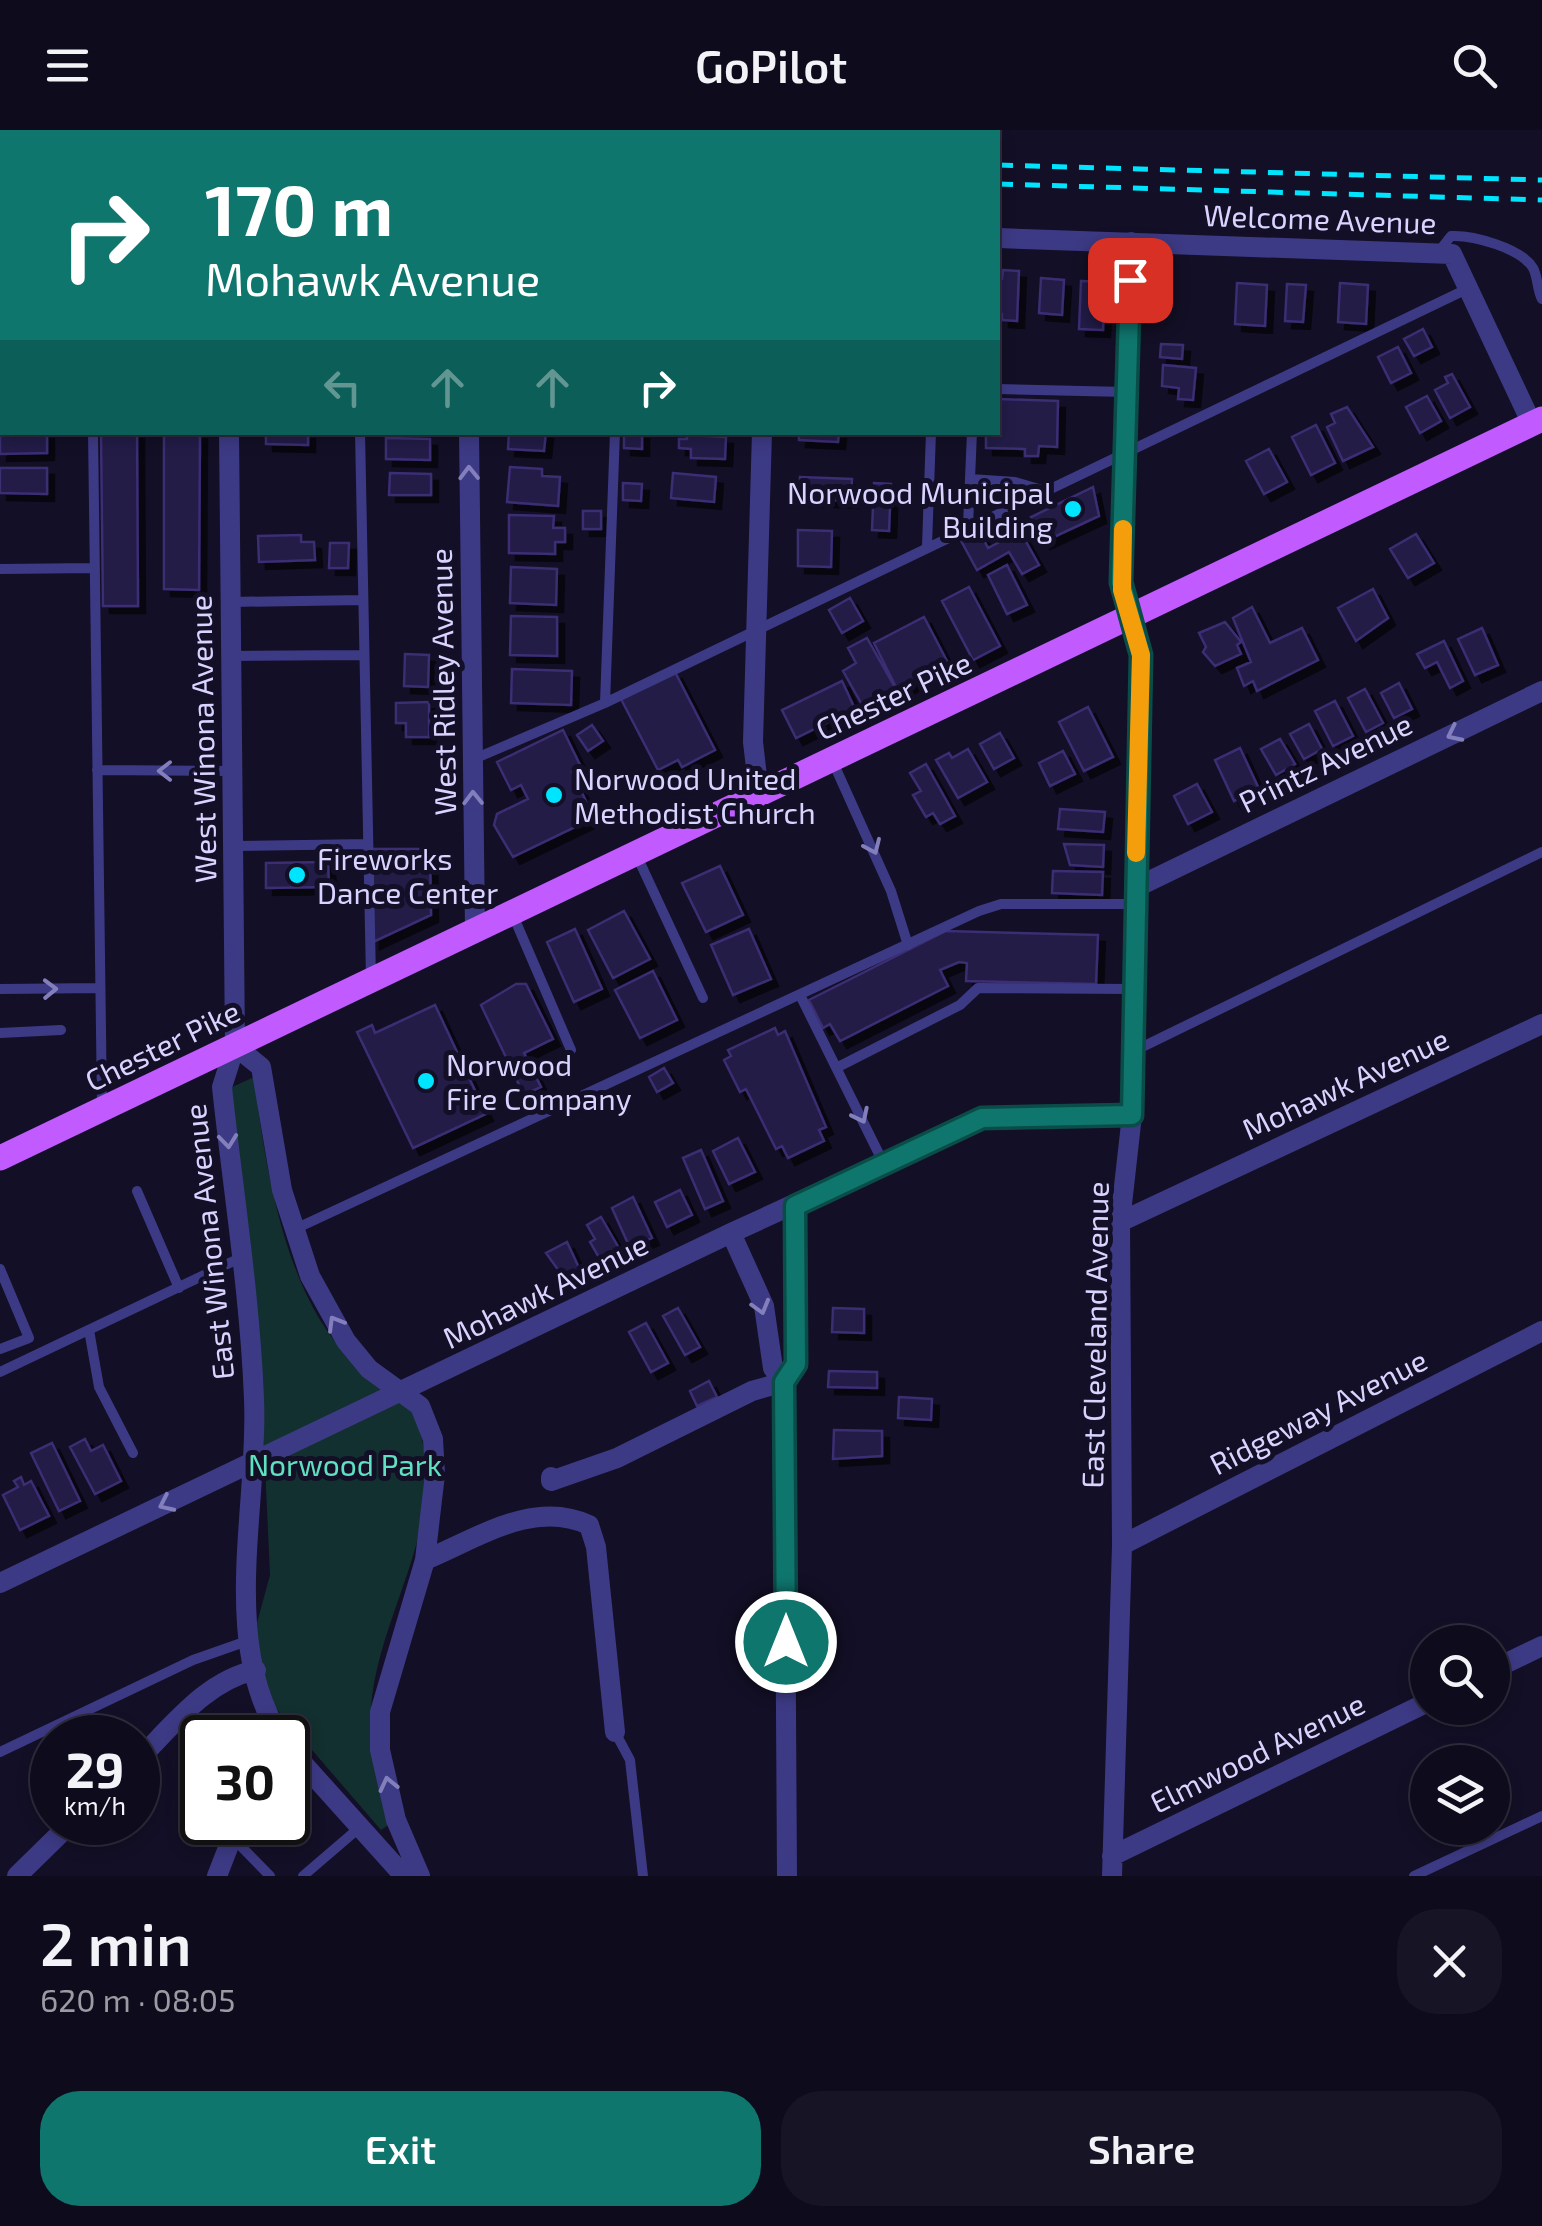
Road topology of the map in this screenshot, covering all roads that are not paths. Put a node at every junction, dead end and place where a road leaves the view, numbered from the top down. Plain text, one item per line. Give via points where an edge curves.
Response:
1 (1000, 238) edge
2 (1131, 242) junction
3 (1440, 250) junction
4 (1467, 289) junction
5 (1542, 299) edge
6 (1000, 389) edge
7 (1128, 392) junction
8 (1537, 422) edge
9 (93, 435) edge
10 (229, 435) edge
11 (360, 435) edge
12 (469, 435) edge
13 (614, 435) edge
14 (762, 435) edge
15 (932, 435) edge
16 (972, 435) edge
17 (1127, 450) junction
18 (970, 479) junction
19 (1042, 490) junction
20 (968, 526) junction
21 (927, 546) junction
22 (0, 568) edge
23 (95, 568) junction
24 (363, 600) junction
25 (231, 602) junction
26 (1131, 617) junction
27 (756, 628) junction
28 (364, 655) junction
29 (232, 656) junction
30 (1542, 692) edge
31 (606, 702) junction
32 (473, 759) junction
33 (832, 759) junction
34 (98, 770) junction
35 (232, 771) junction
36 (759, 794) junction
37 (368, 844) junction
38 (233, 846) junction
39 (1542, 852) edge
40 (636, 853) junction
41 (1135, 896) junction
42 (511, 912) junction
43 (475, 930) junction
44 (908, 944) junction
45 (371, 980) junction
46 (100, 988) junction
47 (0, 989) edge
48 (1134, 989) junction
49 (800, 995) junction
50 (703, 998) dead end
51 (1542, 1024) edge
52 (61, 1030) dead end
53 (0, 1033) edge
54 (235, 1046) junction
55 (572, 1050) dead end
56 (1132, 1052) junction
57 (838, 1067) junction
58 (102, 1109) junction
59 (1132, 1115) junction
60 (0, 1158) edge
61 (884, 1164) junction
62 (137, 1191) dead end
63 (795, 1206) junction
64 (1120, 1222) junction
65 (294, 1230) junction
66 (731, 1233) junction
67 (240, 1258) junction
68 (2, 1274) edge
69 (179, 1288) junction
70 (89, 1330) junction
71 (1542, 1331) edge
72 (29, 1338) junction
73 (0, 1349) edge
74 (36, 1355) junction
75 (0, 1372) edge
76 (784, 1382) junction
77 (403, 1391) junction
78 (133, 1453) dead end
79 (254, 1462) junction
80 (551, 1477) dead end
81 (1122, 1544) junction
82 (426, 1560) junction
83 (0, 1583) edge
84 (250, 1640) junction
85 (1542, 1646) edge
86 (1510, 1661) edge
87 (256, 1670) junction
88 (1410, 1711) edge
89 (268, 1715) edge
90 (615, 1732) joint
91 (160, 1739) edge
92 (0, 1752) edge
93 (310, 1772) edge
94 (1542, 1816) edge
95 (360, 1828) junction
96 (48, 1845) edge
97 (229, 1845) edge
98 (246, 1845) edge
99 (1112, 1866) edge
100 (16, 1876) edge
101 (217, 1876) edge
102 (270, 1876) edge
103 (304, 1876) edge
104 (404, 1876) edge
105 (420, 1876) edge
106 (643, 1876) edge
107 (786, 1876) edge
108 (1414, 1876) edge

1 - 2 street, Welcome Avenue
2 - 3 street, Welcome Avenue
2 - 7 street, East Cleveland Avenue
3 - 4 street, Welcome Avenue via 1452,254
3 - 5 lane via 1451,236 1463,235 1520,257 1534,271
4 - 8 street, Welcome Avenue
4 - 17 lane
6 - 7 lane
7 - 17 street, East Cleveland Avenue
8 - 26 main road, Chester Pike
9 - 23 lane
10 - 25 street, West Winona Avenue
11 - 24 lane
32 -> 12 street, West Ridley Avenue
13 - 31 lane
14 - 27 street
15 - 21 lane
16 - 18 lane
17 - 19 lane
17 - 26 street, East Cleveland Avenue via 1121,582
18 - 19 lane
18 - 20 lane
19 - 20 lane
20 - 21 lane
21 - 27 lane
22 - 23 lane
23 - 34 lane
24 - 25 lane
24 - 28 lane
25 - 29 street, West Winona Avenue
26 - 33 main road, Chester Pike
26 - 41 street, East Cleveland Avenue via 1141,655
27 - 31 lane
27 - 36 street via 752,742
28 - 29 lane
28 - 37 lane
29 - 35 street, West Winona Avenue
30 -> 41 street, Printz Avenue
31 - 32 lane
43 -> 32 street, West Ridley Avenue
33 - 36 main road, Chester Pike
33 -> 44 lane
35 -> 34 lane
34 - 46 lane
35 - 38 street, West Winona Avenue
36 - 40 main road, Chester Pike
37 - 38 lane
37 - 45 lane
38 - 54 street, West Winona Avenue
39 - 56 lane
40 - 42 main road, Chester Pike
40 - 50 lane
41 - 44 lane via 1001,904
41 - 48 street, East Cleveland Avenue
42 - 43 main road, Chester Pike
42 - 55 lane
43 - 45 main road, Chester Pike
44 - 49 lane
45 - 54 main road, Chester Pike
47 -> 46 lane
46 - 58 lane
48 - 56 street, East Cleveland Avenue
48 - 57 lane via 978,988 960,1005
49 - 57 lane
49 - 65 lane
51 - 64 street, Mohawk Avenue
52 - 53 lane
54 - 58 main road, Chester Pike
54 - 65 street via 261,1067 274,1157
54 -> 67 street, East Winona Avenue via 222,1088
56 - 59 street, East Cleveland Avenue
57 -> 61 lane
58 - 60 main road, Chester Pike
59 - 61 street, Mohawk Avenue via 982,1118
59 - 64 street, East Cleveland Avenue
61 - 63 street, Mohawk Avenue
62 - 69 lane
63 - 66 street, Mohawk Avenue
63 - 76 street via 796,1364
64 - 81 street, East Cleveland Avenue
77 -> 65 street via 370,1369 346,1340 321,1300
66 -> 76 street via 764,1306 772,1368
66 - 77 street, Mohawk Avenue
67 - 69 lane
67 - 79 street, East Winona Avenue
68 - 72 lane
69 - 70 lane
70 - 74 lane
70 - 78 lane via 99,1386
71 - 81 street, Ridgeway Avenue
72 - 73 lane
72 - 74 lane
74 - 75 lane
76 - 80 street via 616,1458
76 - 107 street
77 - 79 street, Mohawk Avenue
77 - 82 street via 423,1412 432,1439
79 -> 83 street, Mohawk Avenue
79 - 84 street, East Winona Avenue
81 - 99 street, East Cleveland Avenue
82 - 90 street via 538,1513 589,1525
105 -> 82 street via 396,1820 380,1750 380,1712
84 - 87 street, East Winona Avenue
84 - 92 lane via 193,1660
85 - 86 street
87 - 89 street, East Winona Avenue
87 - 91 street via 213,1687
88 - 99 street, Elmwood Avenue
90 - 106 lane via 630,1760
93 - 95 street
94 - 108 lane
95 - 103 lane
95 - 104 street
96 - 100 street
97 - 101 street
98 - 102 lane

